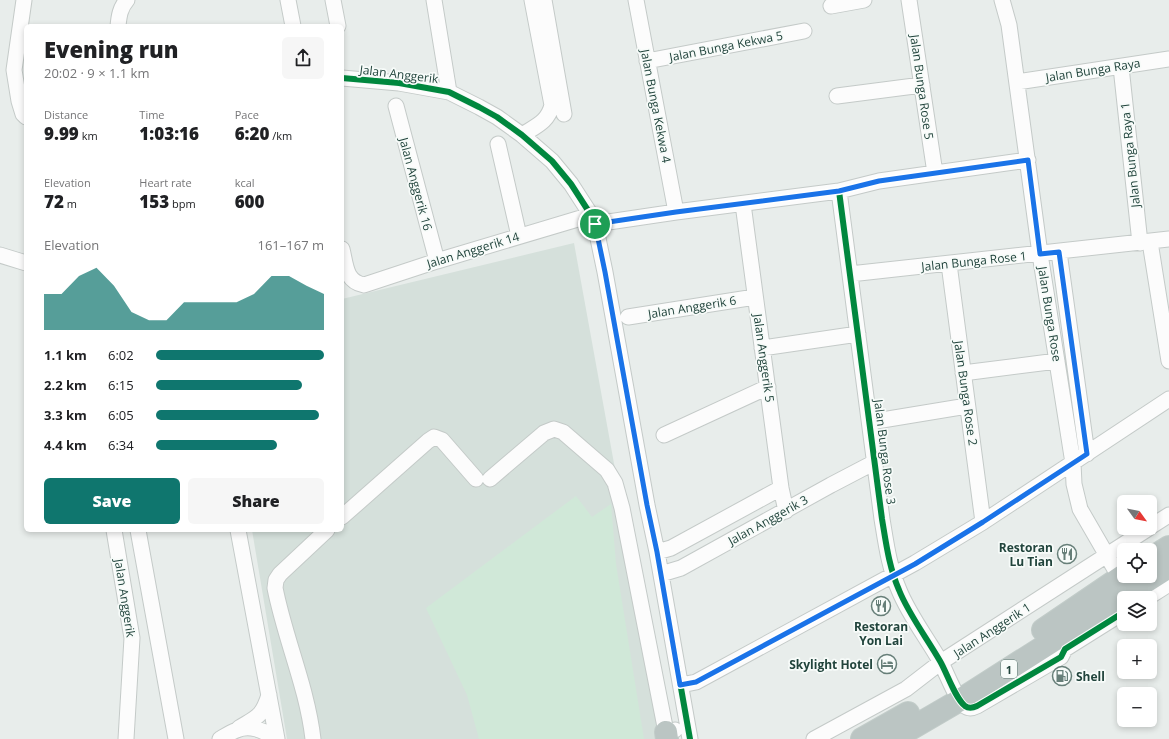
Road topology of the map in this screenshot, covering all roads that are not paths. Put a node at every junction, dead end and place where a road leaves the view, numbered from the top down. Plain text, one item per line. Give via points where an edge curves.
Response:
1 (24, 0) edge
2 (127, 0) edge
3 (288, 0) edge
4 (333, 0) edge
5 (434, 0) edge
6 (532, 0) edge
7 (544, 0) edge
8 (636, 0) edge
9 (864, 0) edge
10 (909, 0) edge
11 (1002, 0) edge
12 (831, 6) dead end
13 (118, 24) edge
14 (293, 24) edge
15 (338, 24) edge
16 (804, 31) dead end
17 (1169, 59) edge
18 (648, 61) junction
19 (1121, 67) junction
20 (344, 78) edge
21 (1017, 82) junction
22 (922, 85) junction
23 (449, 92) junction
24 (837, 96) dead end
25 (396, 106) dead end
26 (24, 114) edge
27 (564, 114) dead end
28 (522, 135) junction
29 (498, 144) dead end
30 (1028, 160) junction
31 (935, 173) junction
32 (839, 191) junction
33 (743, 204) junction
34 (676, 212) junction
35 (593, 220) junction
36 (519, 236) junction
37 (1169, 239) edge
38 (1145, 242) junction
39 (1059, 252) junction
40 (1040, 254) junction
41 (0, 255) edge
42 (344, 256) edge
43 (24, 261) edge
44 (437, 261) junction
45 (949, 264) junction
46 (850, 274) junction
47 (755, 297) junction
48 (628, 317) dead end
49 (858, 334) junction
50 (762, 348) junction
51 (1057, 361) junction
52 (1169, 361) edge
53 (963, 373) junction
54 (768, 387) junction
55 (1169, 399) edge
56 (967, 406) junction
57 (870, 422) junction
58 (664, 436) dead end
59 (1087, 454) junction
60 (875, 462) junction
61 (1073, 463) junction
62 (781, 488) junction
63 (786, 511) junction
64 (344, 515) edge
65 (1169, 515) edge
66 (983, 522) junction
67 (1157, 523) edge
68 (114, 532) edge
69 (138, 532) edge
70 (238, 532) edge
71 (325, 532) edge
72 (1139, 535) edge
73 (1169, 547) edge
74 (657, 552) junction
75 (1157, 555) edge
76 (1107, 556) junction
77 (1169, 567) edge
78 (660, 574) junction
79 (894, 576) junction
80 (1169, 584) edge
81 (1129, 591) edge
82 (1117, 599) edge
83 (1117, 599) edge
84 (1058, 637) junction
85 (941, 662) junction
86 (680, 685) junction
87 (957, 694) junction
88 (269, 695) junction
89 (237, 729) junction
90 (689, 733) edge
91 (667, 735) edge
92 (126, 739) edge
93 (176, 739) edge
94 (220, 739) edge
95 (272, 739) edge
96 (277, 739) edge
97 (313, 739) edge
98 (814, 739) edge
99 (862, 739) edge
100 (893, 739) edge

1 - 26 street via 14,70
2 - 13 street via 122,5
3 - 14 street
4 - 15 street
5 - 23 street
6 - 28 street via 552,105 547,119
7 - 27 street
8 - 18 street, Jalan Bunga Kekwa 4
9 - 12 street
10 - 22 street, Jalan Bunga Rose 5
11 - 21 street, Jalan Bunga Rose via 1009,25
16 - 18 street, Jalan Bunga Kekwa 5
17 - 19 street, Jalan Bunga Raya
18 - 34 street, Jalan Bunga Kekwa 4
19 - 21 street, Jalan Bunga Raya
19 - 38 street, Jalan Bunga Raya 1
20 - 23 street, Jalan Anggerik via 399,83
21 - 30 street, Jalan Bunga Rose
22 - 24 street
22 - 31 street, Jalan Bunga Rose 5
23 - 28 street, Jalan Anggerik via 497,117
25 - 44 street, Jalan Anggerik 16
28 - 35 street, Jalan Anggerik via 556,166 571,184
29 - 36 street
30 - 31 street, Jalan Anggerik 14
30 - 40 street, Jalan Bunga Rose
31 - 32 street, Jalan Anggerik 14 via 879,181
32 - 33 street, Jalan Anggerik 14
32 - 46 street, Jalan Bunga Rose 3
33 - 34 street, Jalan Anggerik 14
33 - 47 street, Jalan Anggerik 5
34 - 35 street, Jalan Anggerik 14
35 - 36 street, Jalan Anggerik 14
35 - 74 street, Jalan Anggerik
36 - 44 street, Jalan Anggerik 14
37 - 38 street, Jalan Bunga Rose 1
38 - 39 street, Jalan Bunga Rose 1
38 - 52 street, Jalan Bunga Raya 1
39 - 40 street, Jalan Bunga Rose 1
39 - 59 street
40 - 45 street, Jalan Bunga Rose 1
40 - 51 street, Jalan Bunga Rose
41 - 43 street
42 - 44 street, Jalan Anggerik 14 via 350,278 364,285
45 - 46 street, Jalan Bunga Rose 1
45 - 53 street, Jalan Bunga Rose 2
46 - 49 street, Jalan Bunga Rose 3
47 - 48 street, Jalan Anggerik 6
47 - 50 street, Jalan Anggerik 5
49 - 50 street
49 - 57 street, Jalan Bunga Rose 3
50 - 54 street, Jalan Anggerik 5
51 - 53 street
51 - 61 street, Jalan Bunga Rose
53 - 56 street, Jalan Bunga Rose 2
54 - 58 street
54 - 62 street, Jalan Anggerik 5
55 - 59 street
56 - 57 street
56 - 66 street, Jalan Bunga Rose 2
57 - 60 street, Jalan Bunga Rose 3
59 - 61 street
60 - 63 street, Jalan Anggerik 3
60 - 79 street, Jalan Bunga Rose 3 via 888,554
61 - 66 street
61 - 76 street, Jalan Bunga Rose via 1074,484 1080,509
62 - 63 street, Jalan Anggerik 5
62 - 74 street via 671,548
63 - 78 street, Jalan Anggerik 3 via 681,568
64 - 91 street via 434,437 442,440 483,479 548,430 563,432 607,470 615,483
65 - 67 street, Jalan Anggerik 1
66 - 79 street
68 - 92 street, Jalan Anggerik via 132,638
69 - 93 street
70 - 88 street
71 - 97 street via 280,574 275,588 305,696
72 - 76 street, Jalan Anggerik 1
73 - 75 highway
74 - 78 street, Jalan Anggerik
76 - 81 street, Jalan Bunga Rose
76 - 85 street, Jalan Anggerik 1
77 - 81 highway, 1
78 - 86 street, Jalan Anggerik
79 - 85 street, Jalan Bunga Rose 3 via 899,592
79 - 86 street via 696,682
80 - 81 street
82 - 84 highway, 1
83 - 84 street
84 - 87 highway, 1
84 - 87 street via 1060,657 977,706 966,707
85 - 87 street, Jalan Bunga Rose 3
85 - 98 street, Jalan Anggerik 1 via 906,689
86 - 90 street, Jalan Anggerik
87 - 99 highway, 1
87 - 100 highway, 1
88 - 89 street via 260,715
88 - 96 street
89 - 94 street
89 - 95 street via 258,730
90 - 91 street

